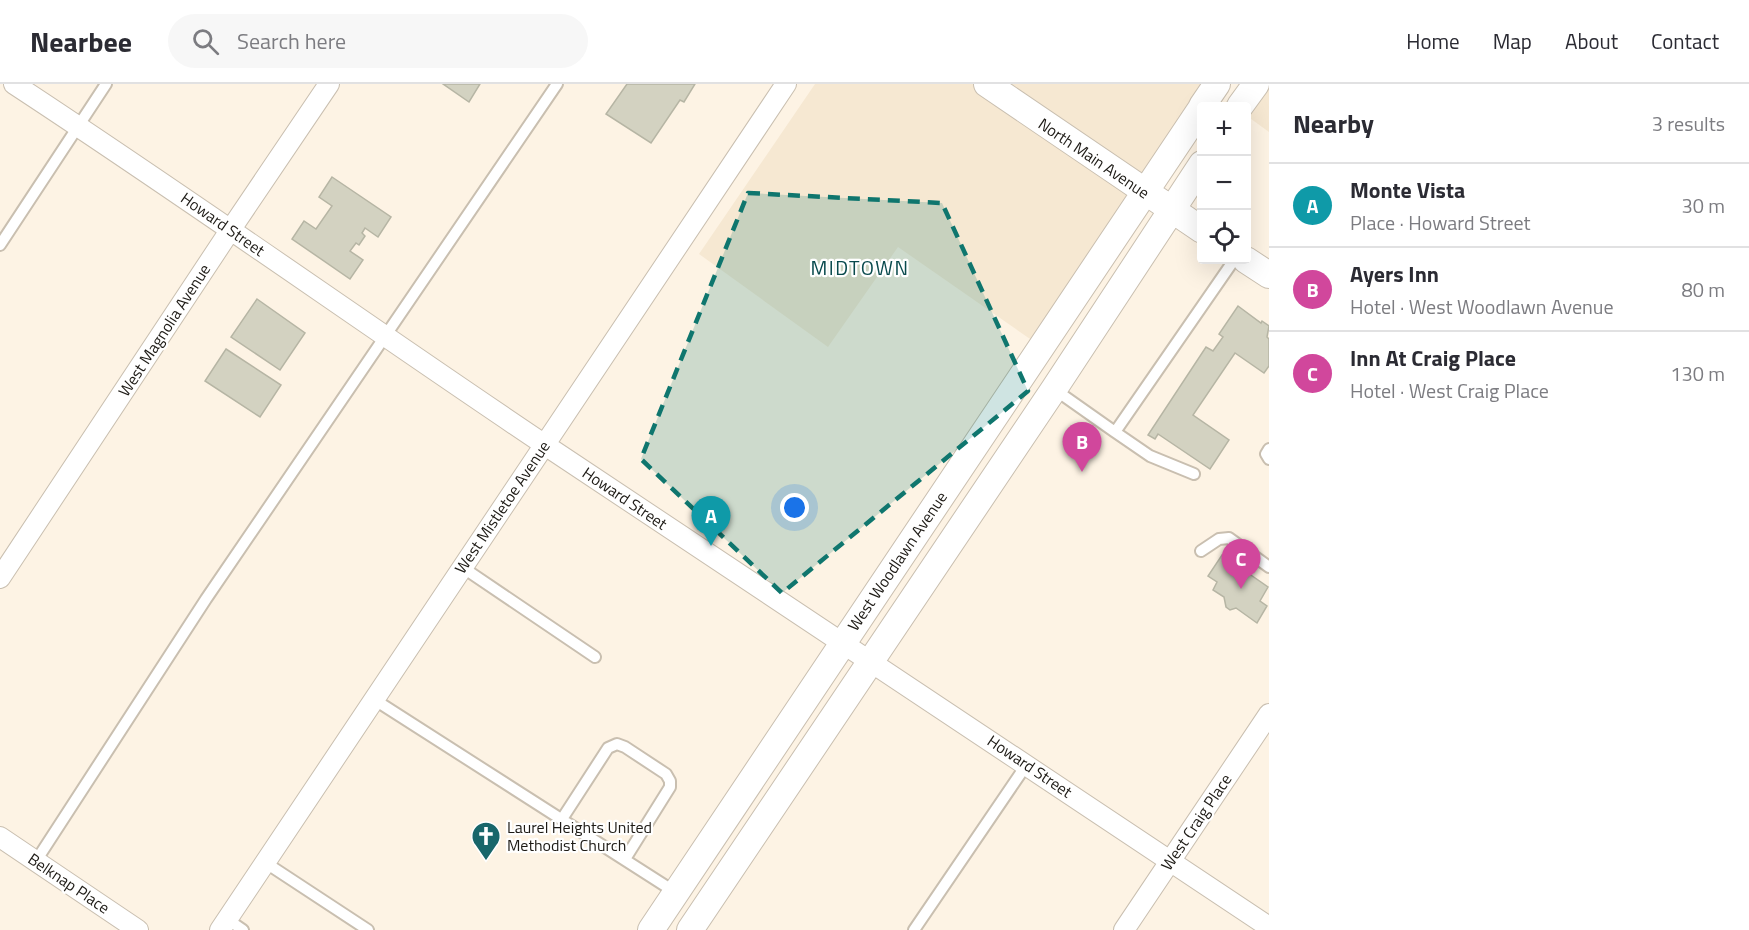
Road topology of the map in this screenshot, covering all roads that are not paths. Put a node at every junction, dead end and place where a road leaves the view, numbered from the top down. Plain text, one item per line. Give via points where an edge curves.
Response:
1 (14, 84) edge
2 (106, 84) edge
3 (329, 84) edge
4 (557, 84) edge
5 (786, 84) edge
6 (987, 84) edge
7 (1217, 84) edge
8 (1256, 84) edge
9 (1205, 102) edge
10 (1243, 102) edge
11 (1197, 114) edge
12 (78, 126) junction
13 (1197, 172) edge
14 (1144, 192) junction
15 (1172, 211) junction
16 (1197, 227) edge
17 (231, 229) junction
18 (0, 245) edge
19 (1251, 263) edge
20 (1231, 264) edge
21 (1269, 275) edge
22 (385, 337) junction
23 (1054, 389) junction
24 (1115, 432) junction
25 (544, 444) junction
26 (1269, 449) edge
27 (1269, 459) edge
28 (1194, 474) dead end
29 (1201, 551) dead end
30 (462, 567) junction
31 (1269, 567) edge
32 (0, 578) edge
33 (843, 642) junction
34 (595, 657) dead end
35 (871, 662) junction
36 (375, 700) junction
37 (1269, 714) edge
38 (1026, 764) junction
39 (562, 819) junction
40 (0, 837) edge
41 (625, 859) junction
42 (36, 861) junction
43 (1171, 861) junction
44 (266, 862) junction
45 (676, 892) junction
46 (230, 926) edge
47 (1269, 927) edge
48 (138, 930) edge
49 (368, 930) edge
50 (651, 930) edge
51 (690, 930) edge
52 (914, 930) edge
53 (1124, 930) edge

1 - 12 street, Howard Street
2 - 12 lane
3 - 17 street, West Magnolia Avenue
4 - 22 lane
5 - 25 street, West Mistletoe Avenue
6 - 14 street, North Main Avenue
7 - 9 street, West Woodlawn Avenue
8 - 10 street
11 - 14 street, West Woodlawn Avenue
12 - 17 street, Howard Street
12 - 18 lane
13 - 15 street, West Woodlawn Avenue
14 - 15 street, North Main Avenue
14 - 33 street, West Woodlawn Avenue
15 - 16 street, North Main Avenue
15 - 23 street, West Woodlawn Avenue
17 - 22 street, Howard Street
17 - 32 street, West Magnolia Avenue
19 - 21 street
20 - 24 lane
22 - 25 street, Howard Street
22 - 42 lane via 206,599
23 - 24 lane
23 - 35 street, West Woodlawn Avenue
24 - 28 lane via 1150,456
25 - 30 street, West Mistletoe Avenue
25 - 33 street, Howard Street
26 - 27 lane
29 - 31 lane via 1229,538
30 - 34 lane
30 - 36 street, West Mistletoe Avenue
33 - 35 street, Howard Street
33 - 45 street, West Woodlawn Avenue
35 - 38 street, Howard Street
35 - 51 street, West Woodlawn Avenue
36 - 39 lane
36 - 44 street, West Mistletoe Avenue
37 - 43 street, West Craig Place
38 - 43 street, Howard Street
38 - 52 lane
39 - 41 lane
39 - 41 lane via 608,748 617,744 625,747 666,774 670,781
40 - 42 street, Belknap Place
41 - 45 lane
42 - 48 street, Belknap Place
43 - 47 street, Howard Street
43 - 53 street, West Craig Place
44 - 46 street, West Mistletoe Avenue
44 - 49 lane
45 - 50 street, West Woodlawn Avenue

